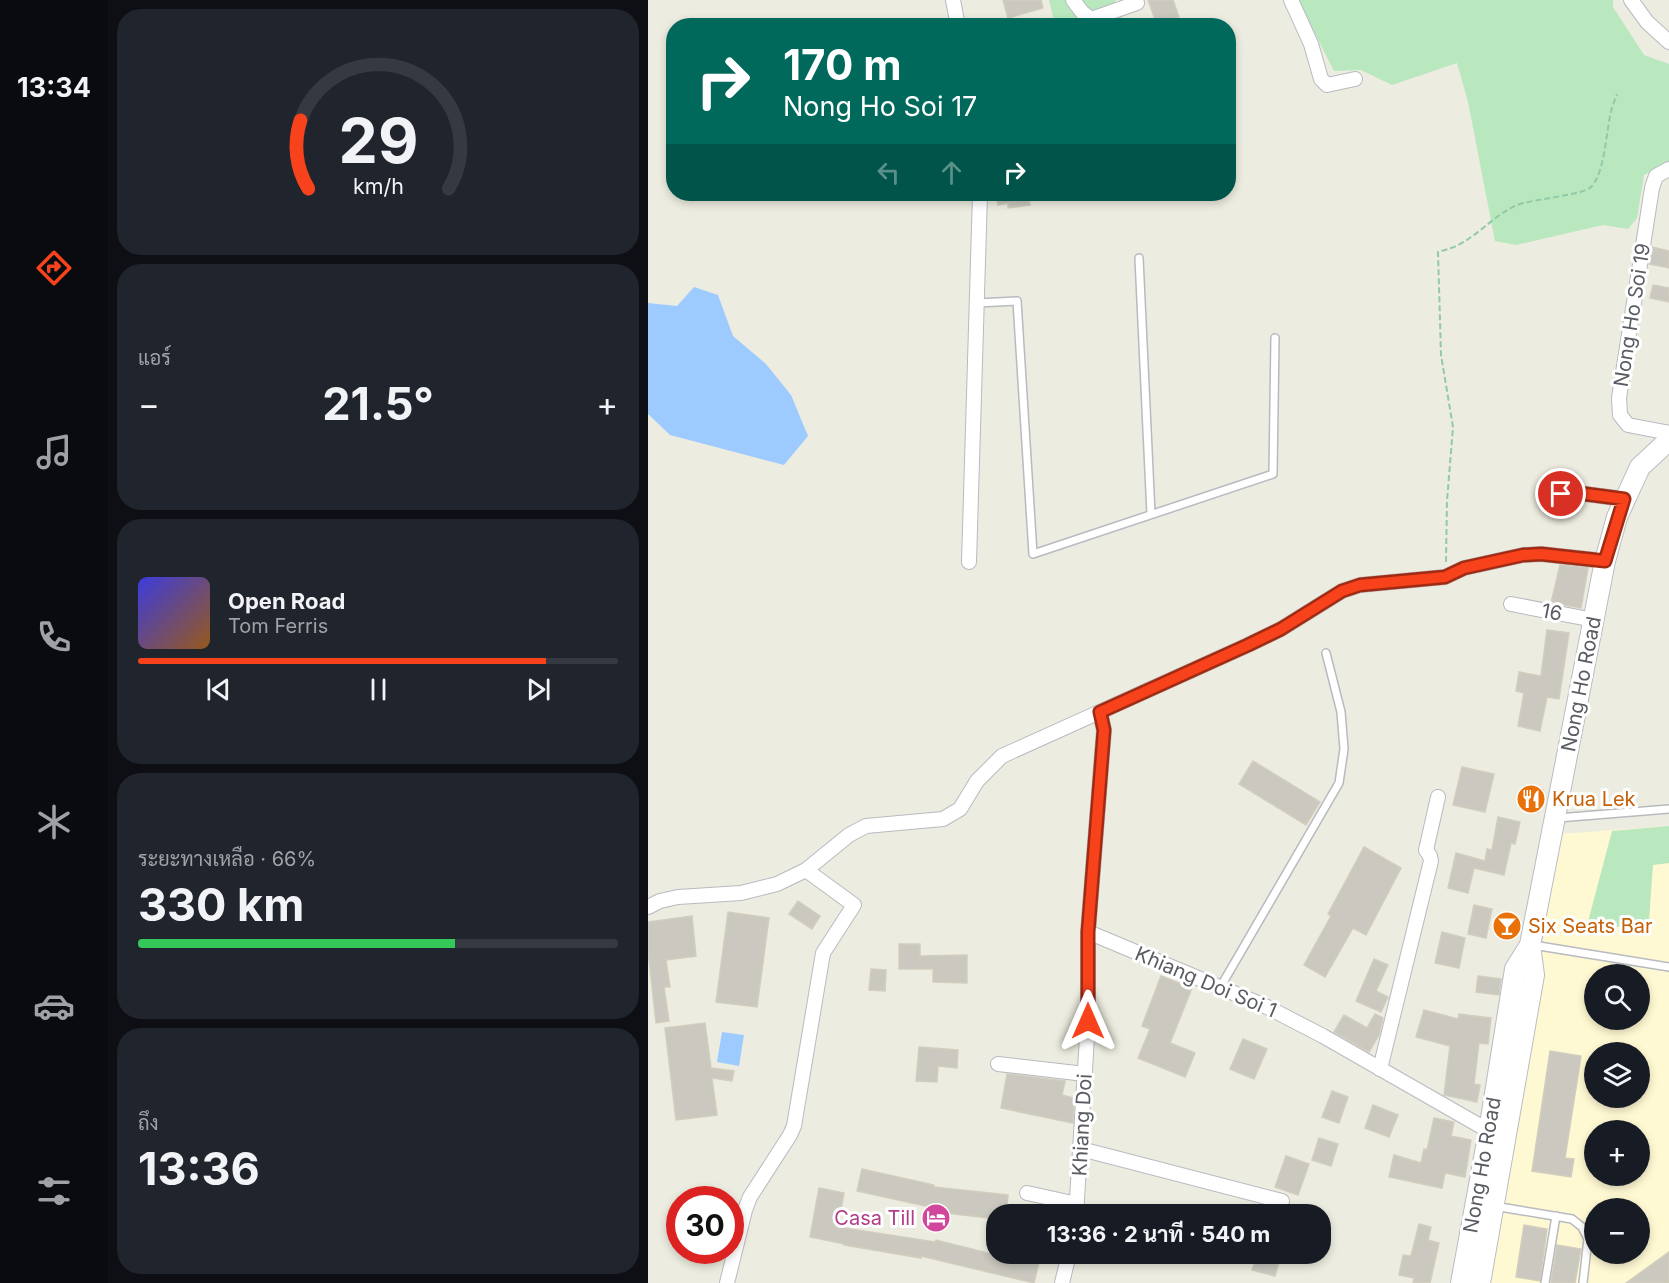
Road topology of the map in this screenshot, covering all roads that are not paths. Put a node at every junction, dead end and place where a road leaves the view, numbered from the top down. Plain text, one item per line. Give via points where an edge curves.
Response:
1 (953, 0) edge
2 (1073, 0) edge
3 (1291, 0) edge
4 (1631, 0) edge
5 (1137, 3) dead end
6 (956, 18) edge
7 (1090, 18) edge
8 (1094, 18) edge
9 (1669, 42) edge
10 (1355, 79) dead end
11 (1669, 169) edge
12 (980, 201) edge
13 (1140, 258) dead end
14 (977, 303) junction
15 (1275, 338) dead end
16 (1669, 434) edge
17 (1669, 440) edge
18 (1544, 495) dead end
19 (1624, 499) junction
20 (1151, 514) junction
21 (1605, 561) junction
22 (969, 562) dead end
23 (1511, 604) dead end
24 (1594, 620) junction
25 (1326, 653) dead end
26 (1100, 712) junction
27 (1438, 797) dead end
28 (1669, 809) edge
29 (1555, 819) junction
30 (806, 870) junction
31 (648, 907) edge
32 (1088, 932) junction
33 (1530, 945) junction
34 (1669, 967) edge
35 (1221, 986) junction
36 (998, 1064) dead end
37 (1380, 1069) junction
38 (1085, 1074) junction
39 (1489, 1131) junction
40 (1081, 1149) junction
41 (1027, 1193) dead end
42 (1282, 1201) dead end
43 (1061, 1204) edge
44 (1077, 1204) edge
45 (1485, 1204) junction
46 (1556, 1216) junction
47 (1066, 1264) edge
48 (1062, 1281) edge
49 (727, 1283) edge
50 (1077, 1283) edge
51 (1461, 1283) edge
52 (1480, 1283) edge
53 (1545, 1283) edge
54 (1583, 1283) edge

1 - 6 street
2 - 7 street
3 - 10 street via 1322,80 1327,85
4 - 9 street
5 - 8 street
11 - 16 street, Nong Ho Soi 19 via 1656,176 1652,188 1619,398 1620,414 1628,425
12 - 14 street
13 - 20 lane
14 - 20 lane via 1017,300 1033,554
14 - 22 street
15 - 20 lane via 1273,474
17 - 19 street, Nong Ho Road via 1640,466
18 - 19 street via 1578,493
19 - 21 street, Nong Ho Road
21 - 24 street, Nong Ho Road
21 - 26 street via 1523,555 1464,568 1445,577 1360,585 1342,591 1281,629
23 - 24 street, 16
24 - 29 street, Nong Ho Road
25 - 35 lane via 1341,712 1344,749 1339,783
26 - 30 street via 1002,756 977,781 960,809 943,819 866,826
26 - 32 street, Khiang Doi via 1104,730
27 - 37 street via 1426,850 1431,861
28 - 29 lane
29 - 33 street, Nong Ho Road
30 - 31 street via 758,890 678,897
30 - 49 street via 854,905 823,953 794,1126 750,1197
32 - 35 street, Khiang Doi Soi 1
32 - 38 street, Khiang Doi
33 - 34 lane
33 - 39 street, Nong Ho Road via 1515,969
33 - 45 street, Nong Ho Road via 1534,975
35 - 37 street, Khiang Doi Soi 1
36 - 38 street
37 - 39 street, Khiang Doi Soi 1
38 - 40 street, Khiang Doi
39 - 45 street, Nong Ho Road
40 - 42 street
40 - 44 street, Khiang Doi
41 - 43 street
45 - 46 lane
45 - 51 street, Nong Ho Road
45 - 52 street, Nong Ho Road
46 - 53 lane
46 - 54 lane via 1572,1219 1588,1239
47 - 48 street
48 - 50 street

